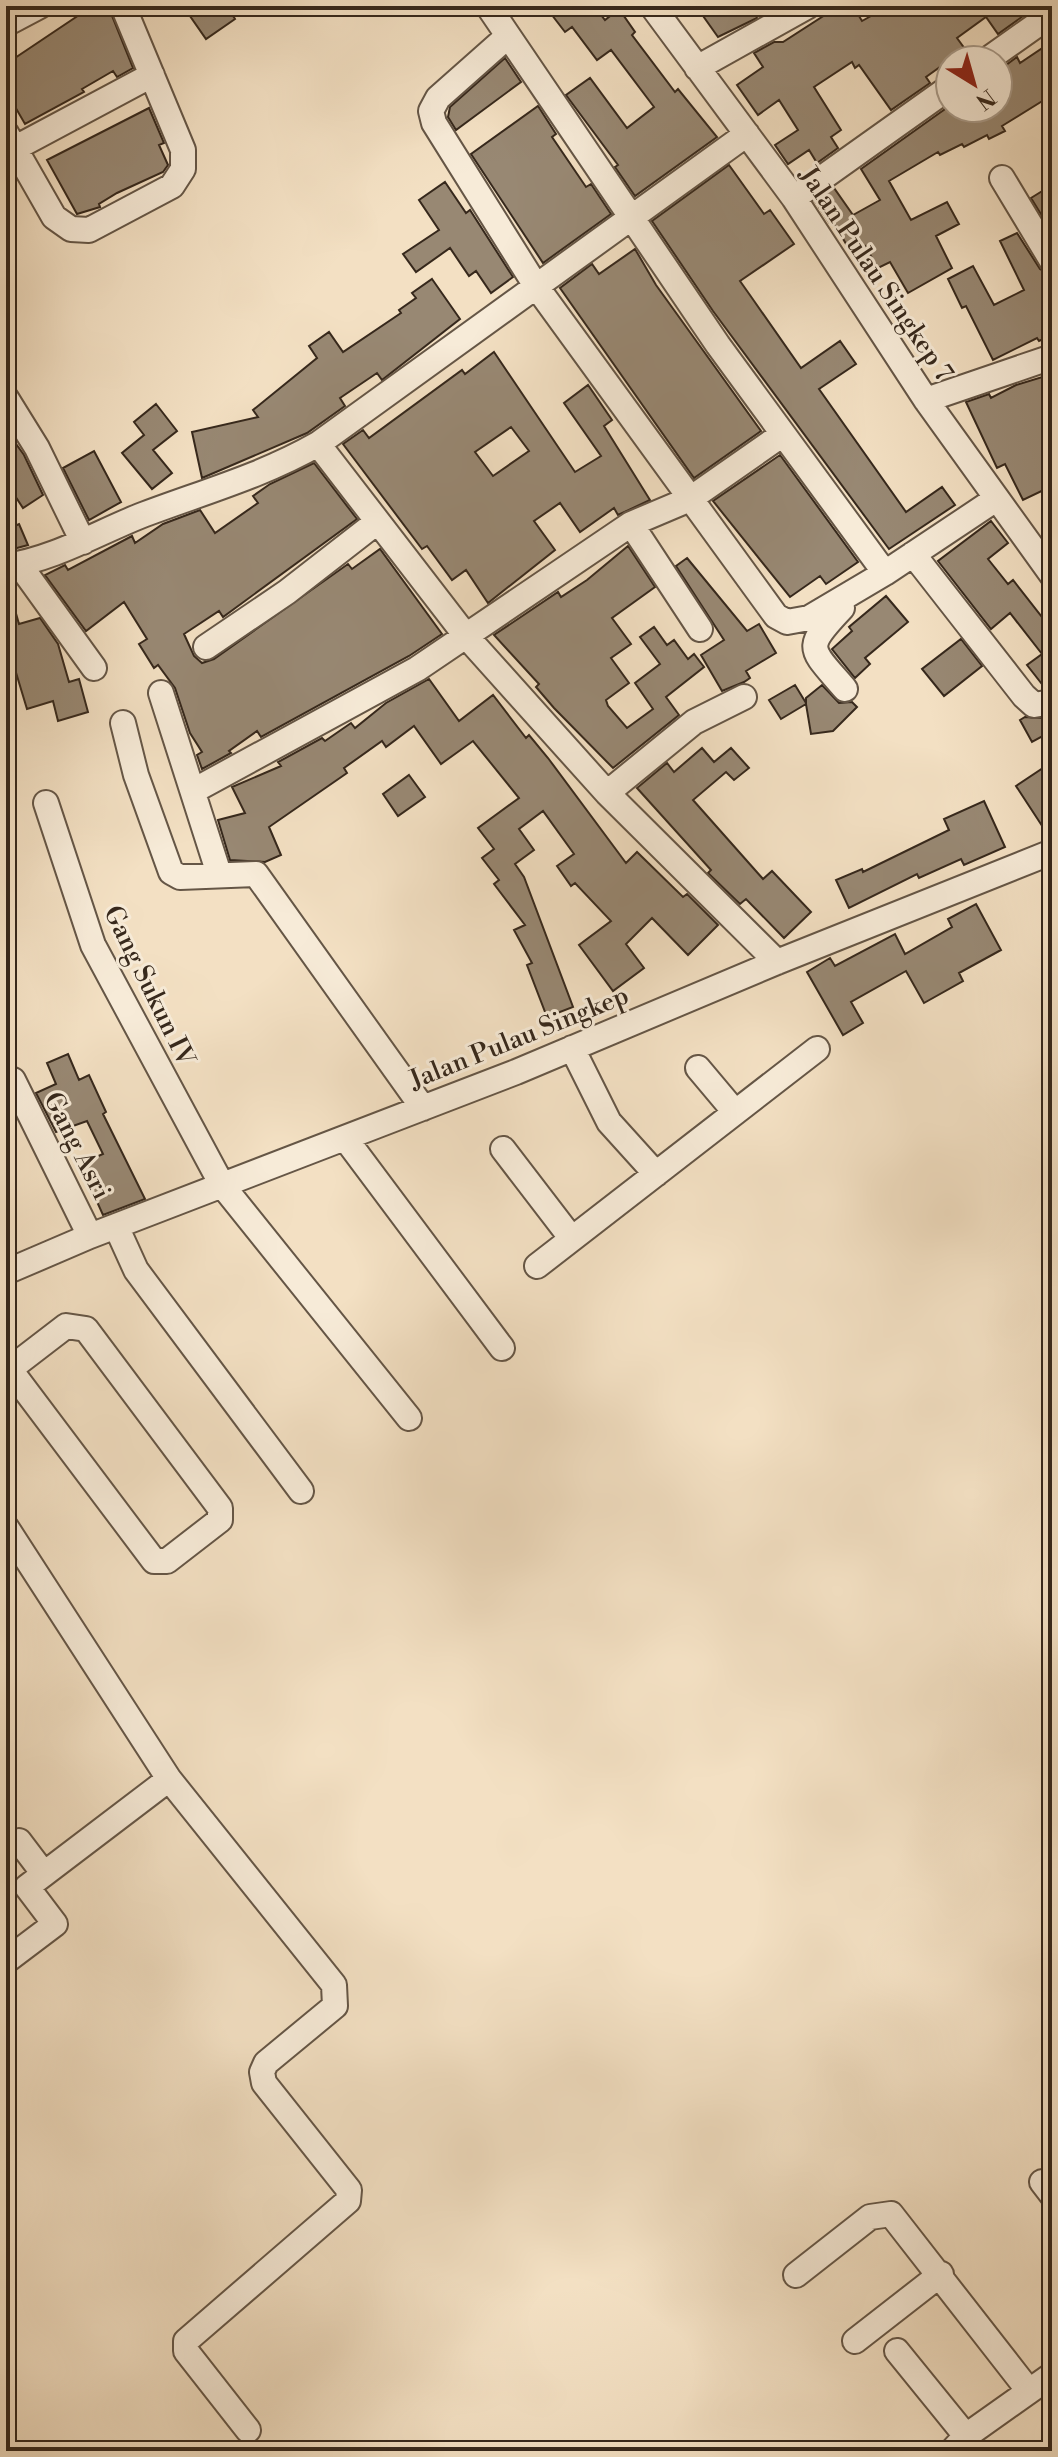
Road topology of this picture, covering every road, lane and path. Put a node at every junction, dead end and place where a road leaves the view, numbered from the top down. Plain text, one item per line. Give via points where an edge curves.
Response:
1 (40, 6) edge
2 (123, 6) edge
3 (488, 6) edge
4 (652, 6) edge
5 (808, 6) edge
6 (1052, 14) edge
7 (6, 24) edge
8 (508, 36) junction
9 (1010, 44) edge
10 (697, 68) junction
11 (152, 75) junction
12 (934, 98) edge
13 (747, 134) junction
14 (9, 145) edge
15 (1002, 178) dead end
16 (794, 198) junction
17 (631, 219) junction
18 (1052, 261) edge
19 (536, 286) junction
20 (1052, 357) edge
21 (6, 398) edge
22 (926, 400) junction
23 (783, 434) junction
24 (318, 444) junction
25 (690, 499) junction
26 (996, 499) junction
27 (377, 522) junction
28 (631, 524) junction
29 (83, 542) junction
30 (913, 554) junction
31 (12, 565) edge
32 (885, 573) junction
33 (1052, 575) edge
34 (863, 586) junction
35 (700, 629) dead end
36 (466, 636) junction
37 (206, 647) dead end
38 (94, 668) dead end
39 (845, 689) dead end
40 (161, 693) dead end
41 (744, 697) dead end
42 (1052, 702) edge
43 (123, 723) dead end
44 (195, 790) junction
45 (607, 793) junction
46 (46, 803) dead end
47 (1052, 852) edge
48 (219, 874) junction
49 (777, 962) junction
50 (572, 1048) junction
51 (817, 1049) dead end
52 (698, 1068) dead end
53 (13, 1080) dead end
54 (423, 1108) junction
55 (735, 1112) junction
56 (345, 1138) junction
57 (503, 1149) dead end
58 (656, 1174) junction
59 (222, 1185) junction
60 (116, 1226) junction
61 (90, 1236) junction
62 (572, 1239) junction
63 (537, 1266) dead end
64 (6, 1272) edge
65 (502, 1348) dead end
66 (8, 1366) edge
67 (409, 1418) dead end
68 (301, 1491) dead end
69 (6, 1527) edge
70 (169, 1779) junction
71 (6, 1850) edge
72 (44, 1874) junction
73 (6, 1961) edge
74 (941, 2274) junction
75 (796, 2275) dead end
76 (855, 2341) dead end
77 (897, 2351) dead end
78 (1052, 2375) edge
79 (1029, 2391) junction
80 (248, 2430) dead end
81 (959, 2443) edge

1 - 7 street
2 - 11 street
3 - 8 street
4 - 10 street, Jalan Pulau Singkep 7
5 - 10 street
6 - 9 street
8 - 17 street
8 - 19 street via 438,98 431,111
10 - 13 street, Jalan Pulau Singkep 7
11 - 14 street
11 - 14 street via 183,150 183,169 172,186 89,230 71,229 54,217
12 - 16 street
13 - 16 street, Jalan Pulau Singkep 7
13 - 17 street
15 - 18 street
16 - 22 street, Jalan Pulau Singkep 7
17 - 19 street
17 - 23 street
19 - 24 street
19 - 25 street
20 - 22 street
21 - 29 street
22 - 26 street, Jalan Pulau Singkep 7
23 - 25 street
23 - 32 street
24 - 27 street
24 - 29 street via 255,476
25 - 28 street
25 - 34 street via 781,620 809,618
26 - 30 street
26 - 33 street, Jalan Pulau Singkep 7
27 - 36 street
27 - 37 street
28 - 35 street
28 - 36 street
29 - 31 street
30 - 32 street
30 - 42 street via 1024,696 1034,705
31 - 38 street
32 - 34 street
34 - 39 street via 814,638 819,658
36 - 44 street via 417,669
36 - 45 street
40 - 44 street
41 - 45 street via 694,722
43 - 48 street via 168,868 180,877
44 - 48 street
45 - 49 street
46 - 59 street, Gang Sukun IV via 93,945
47 - 49 street, Jalan Pulau Singkep
48 - 54 street via 252,872 259,877
49 - 50 street, Jalan Pulau Singkep
50 - 54 street, Jalan Pulau Singkep
50 - 58 street via 609,1122
51 - 55 street
52 - 55 street
53 - 61 street, Gang Asri
54 - 56 street, Jalan Pulau Singkep
55 - 58 street
56 - 59 street, Jalan Pulau Singkep
56 - 65 street
57 - 62 street
58 - 62 street
59 - 60 street, Jalan Pulau Singkep
59 - 67 street, Gang Sukun IV
60 - 61 street, Jalan Pulau Singkep
60 - 68 street via 136,1270
61 - 64 street, Jalan Pulau Singkep
62 - 63 street
66 - 66 street via 154,1561 167,1561 220,1520 220,1508 86,1329 66,1326
69 - 70 street
70 - 72 street
70 - 80 street via 334,1985 335,2006 262,2072 264,2083 349,2190 348,2201 186,2341 186,2351
71 - 72 street via 19,1841
72 - 73 street via 27,1887 55,1924
74 - 75 street via 891,2214 884,2213 870,2217
74 - 76 street
74 - 79 street
77 - 81 street
78 - 79 street
79 - 81 street

